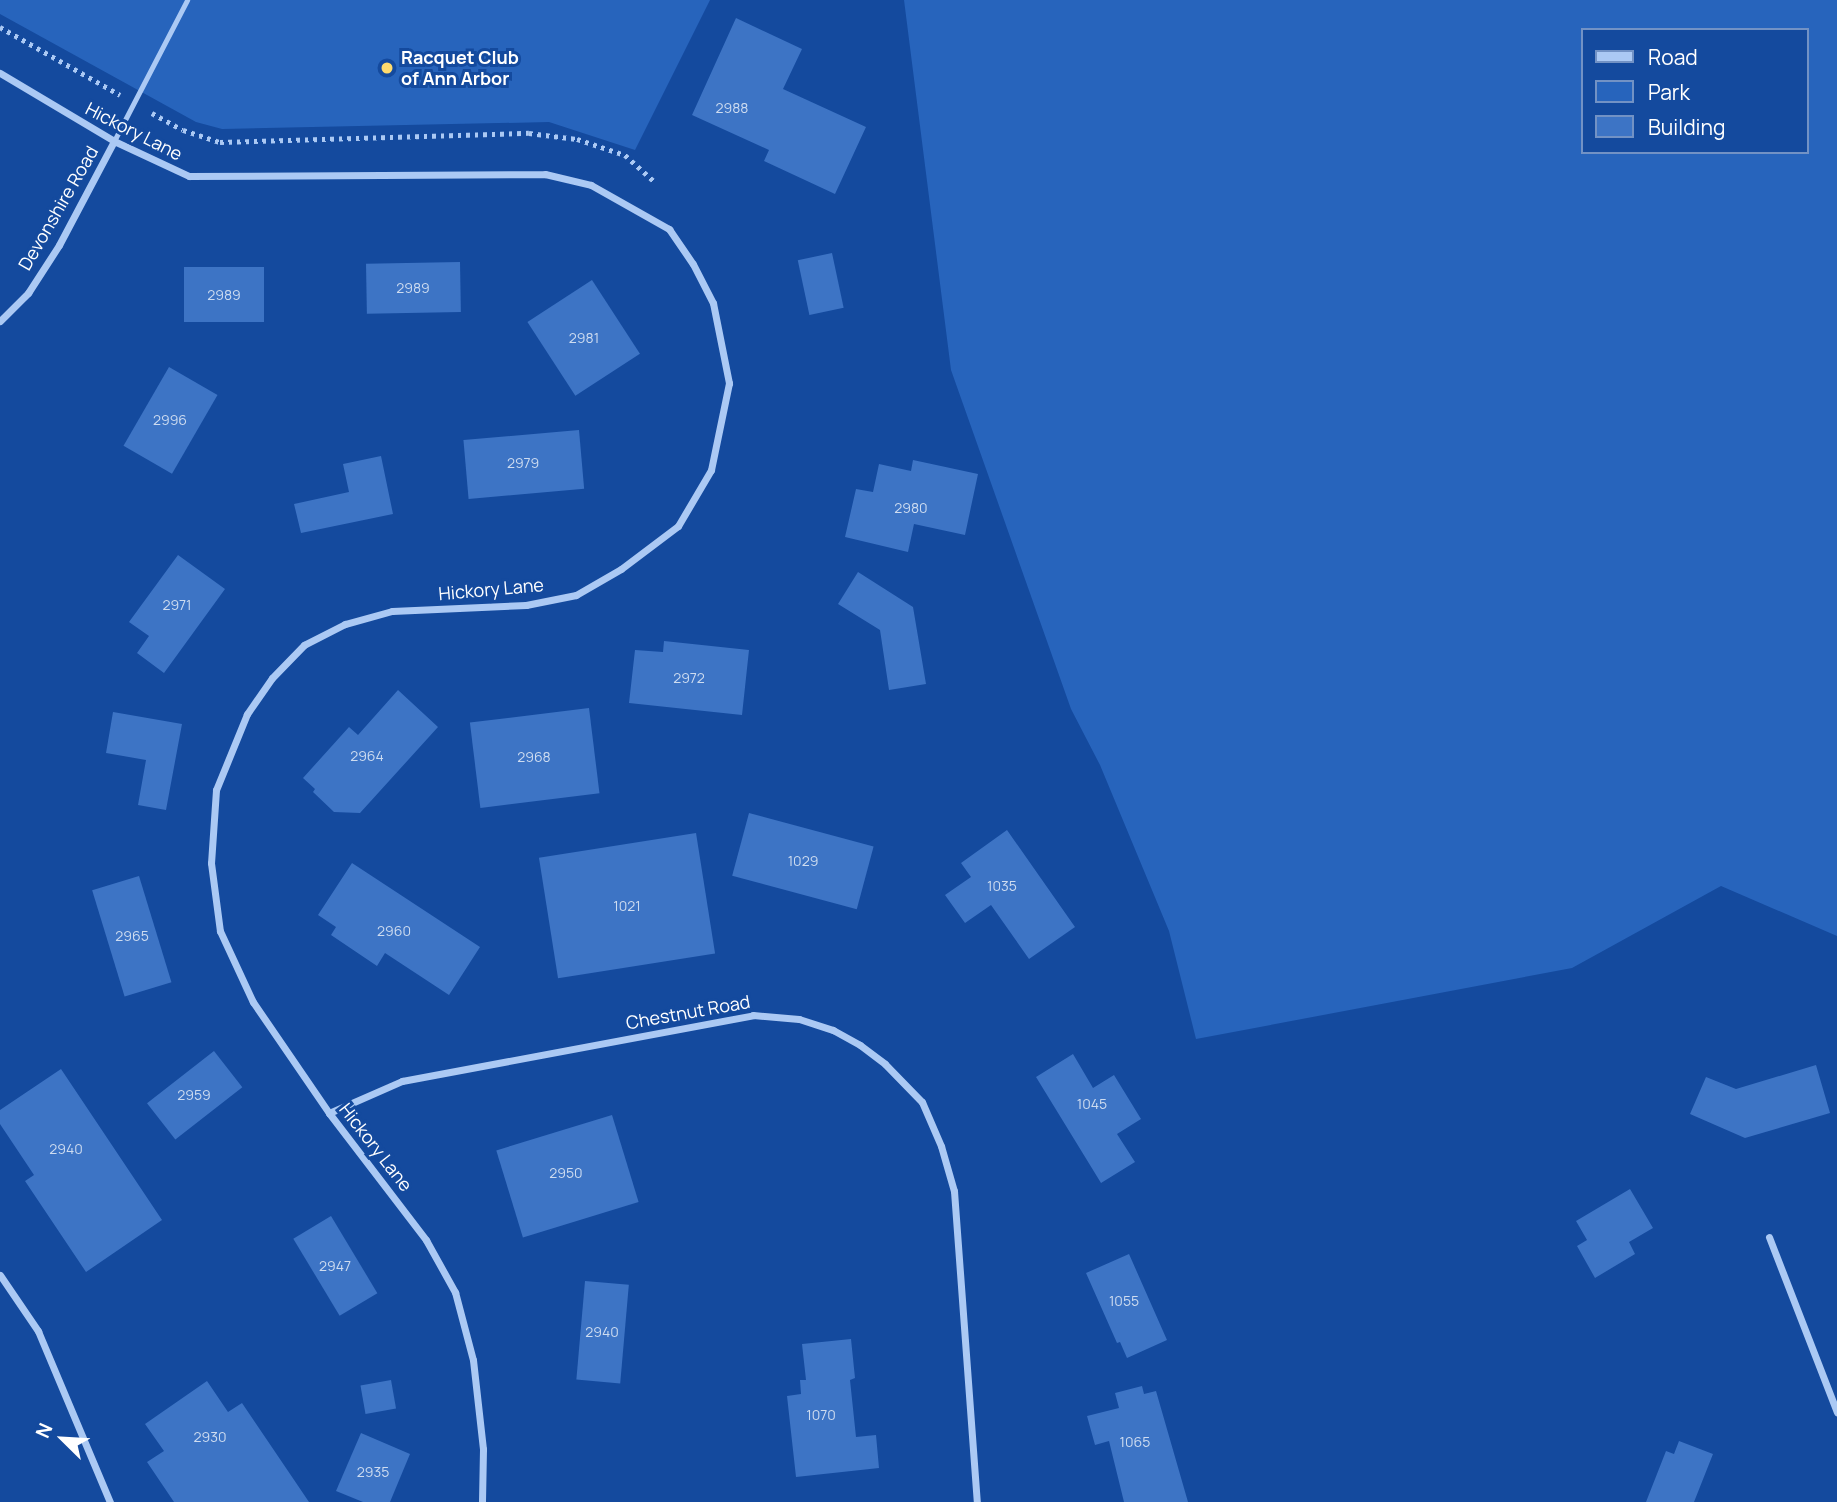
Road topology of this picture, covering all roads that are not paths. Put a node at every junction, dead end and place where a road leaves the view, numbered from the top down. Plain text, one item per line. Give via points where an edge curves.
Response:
1 (187, 0) edge
2 (0, 73) edge
3 (114, 141) junction
4 (0, 321) edge
5 (329, 1113) junction
6 (1769, 1237) dead end
7 (0, 1275) edge
8 (1837, 1412) edge
9 (110, 1502) edge
10 (482, 1502) edge
11 (977, 1502) edge

1 - 3 lane
2 - 3 street, Hickory Lane
3 - 4 street, Devonshire Road via 59,245 27,293
3 - 5 street, Hickory Lane via 189,176 545,174 591,185 669,229 713,303 729,383 711,470 678,526 621,569 576,595 526,605 392,611 345,625 303,645 247,714 216,790 211,863 220,932 253,1002
5 - 10 street, Hickory Lane via 426,1240 454,1292 474,1360 483,1449
5 - 11 street, Chestnut Road via 402,1082 753,1015 799,1019 860,1045 922,1102 954,1191
6 - 8 street
7 - 9 street via 38,1331

